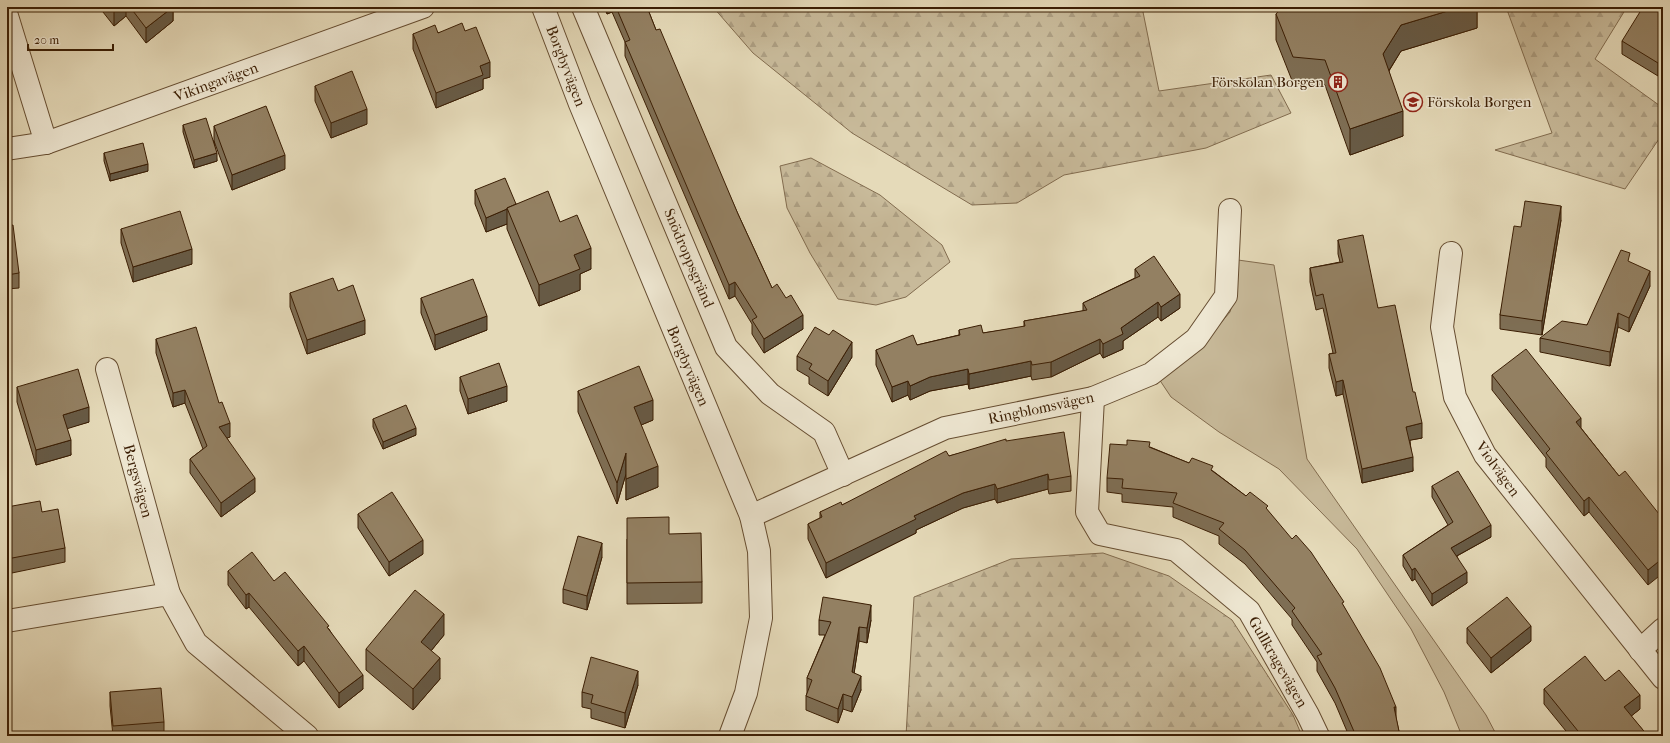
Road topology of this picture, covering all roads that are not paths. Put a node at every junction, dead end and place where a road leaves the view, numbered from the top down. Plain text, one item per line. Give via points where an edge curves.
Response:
1 (423, 7) edge
2 (543, 7) edge
3 (583, 7) edge
4 (7, 16) edge
5 (46, 143) junction
6 (7, 149) edge
7 (1230, 210) dead end
8 (1451, 253) dead end
9 (107, 369) dead end
10 (1093, 398) junction
11 (843, 475) junction
12 (751, 516) junction
13 (169, 594) junction
14 (7, 621) edge
15 (1663, 629) edge
16 (1640, 650) junction
17 (1663, 678) edge
18 (308, 736) edge
19 (730, 736) edge
20 (1318, 736) edge

1 - 5 street, Vikingavägen
2 - 12 street, Borgbyvägen via 583,112
3 - 11 street, Snödroppsgränd via 726,347 770,394 824,432
4 - 5 street
5 - 6 street, Vikingavägen
7 - 10 street, Ringblomsvägen via 1226,296 1196,339 1150,374
8 - 16 street, Violvägen via 1442,327 1455,397 1485,455
9 - 13 street, Bergsvägen
10 - 11 street, Ringblomsvägen via 944,428
10 - 20 street, Gullkragevägen via 1087,512 1100,534 1176,550 1249,611
11 - 12 street, Ringblomsvägen
12 - 19 street, Borgbyvägen via 759,551 761,618 746,693
13 - 14 street
13 - 18 street, Bergsvägen via 196,643
15 - 16 street
16 - 17 street, Violvägen

